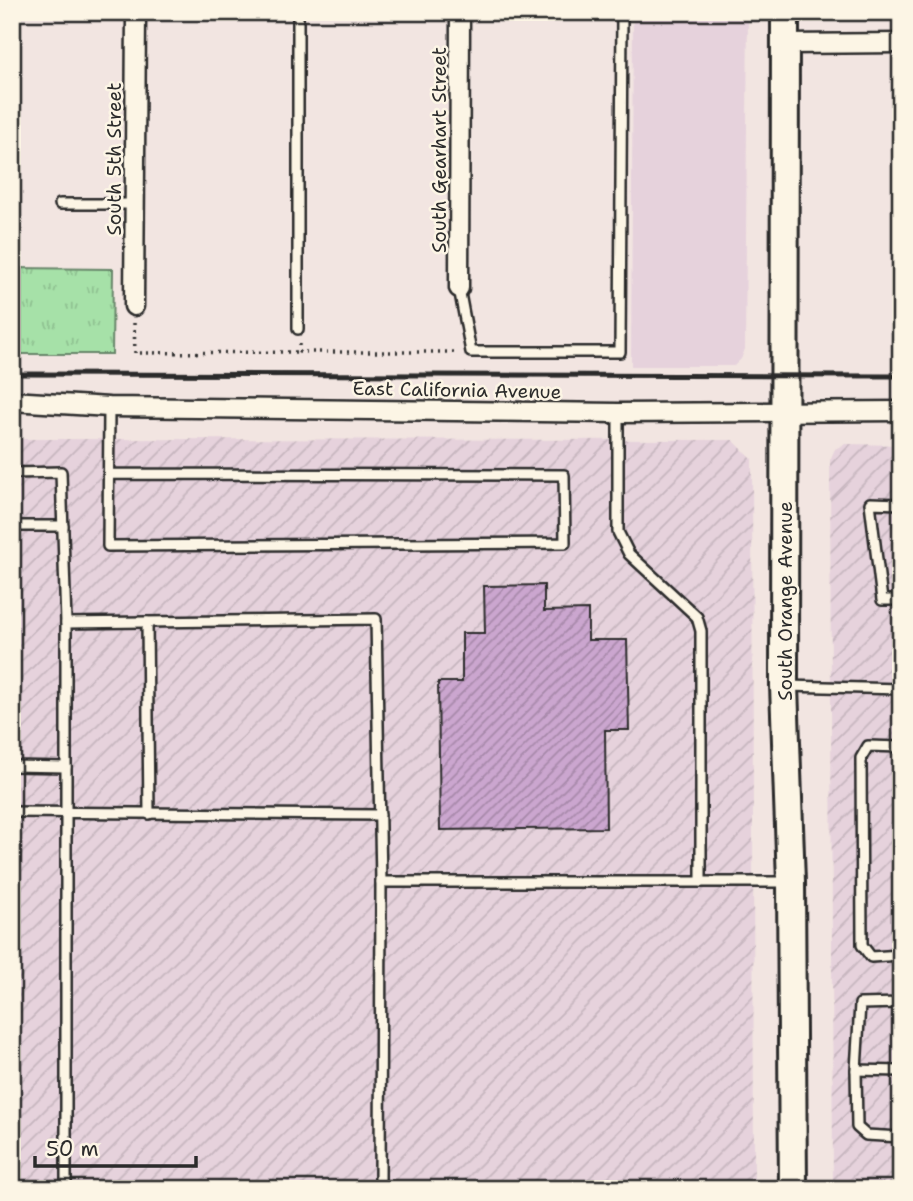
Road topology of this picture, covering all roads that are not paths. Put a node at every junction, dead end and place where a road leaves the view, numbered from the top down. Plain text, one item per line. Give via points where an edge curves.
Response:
1 (136, 12) edge
2 (298, 12) edge
3 (460, 12) edge
4 (621, 12) edge
5 (785, 12) edge
6 (901, 43) edge
7 (785, 44) junction
8 (60, 204) dead end
9 (135, 204) junction
10 (459, 288) joint
11 (134, 306) road end
12 (298, 329) road end
13 (12, 401) edge
14 (109, 407) junction
15 (901, 411) edge
16 (618, 412) junction
17 (785, 412) junction
18 (12, 473) edge
19 (109, 474) junction
20 (901, 504) edge
21 (12, 526) edge
22 (63, 526) junction
23 (901, 600) edge
24 (147, 622) junction
25 (66, 623) junction
26 (784, 685) junction
27 (901, 689) edge
28 (901, 747) edge
29 (12, 766) edge
30 (66, 766) junction
31 (12, 812) edge
32 (66, 813) junction
33 (149, 814) junction
34 (380, 815) junction
35 (381, 882) junction
36 (701, 882) junction
37 (790, 883) junction
38 (901, 955) edge
39 (901, 1003) edge
40 (856, 1070) junction
41 (901, 1071) edge
42 (901, 1137) edge
43 (66, 1189) edge
44 (380, 1189) edge
45 (793, 1189) edge

1 - 9 street, South 5th Street
2 - 12 lane
3 - 10 street, South Gearhart Street
4 - 10 lane via 620,352 471,352
5 - 7 street, South Orange Avenue
6 - 7 street
7 - 17 street, South Orange Avenue
8 - 9 lane
9 - 11 street, South 5th Street
13 - 14 street, East California Avenue
14 - 16 street, East California Avenue
14 - 19 lane
15 - 17 street, East California Avenue
16 - 17 street, East California Avenue
16 - 36 lane via 618,532 629,554 697,617 701,631
17 - 26 street, South Orange Avenue
18 - 22 lane via 61,472
19 - 19 lane via 108,546 565,543 564,475
20 - 23 lane via 870,503 882,600
21 - 22 lane
22 - 25 lane
24 - 25 lane
24 - 33 lane
24 - 34 lane via 376,620
25 - 30 lane
26 - 27 lane
26 - 37 street, South Orange Avenue
28 - 38 lane via 868,747 861,758 862,945 871,957
29 - 30 lane
30 - 32 lane
31 - 32 lane
32 - 33 lane
32 - 43 lane
33 - 34 lane
34 - 35 lane
35 - 36 lane
35 - 44 lane
36 - 37 lane
37 - 45 street, South Orange Avenue
39 - 40 lane via 860,1004
40 - 41 lane
40 - 42 lane via 857,1127 866,1135

